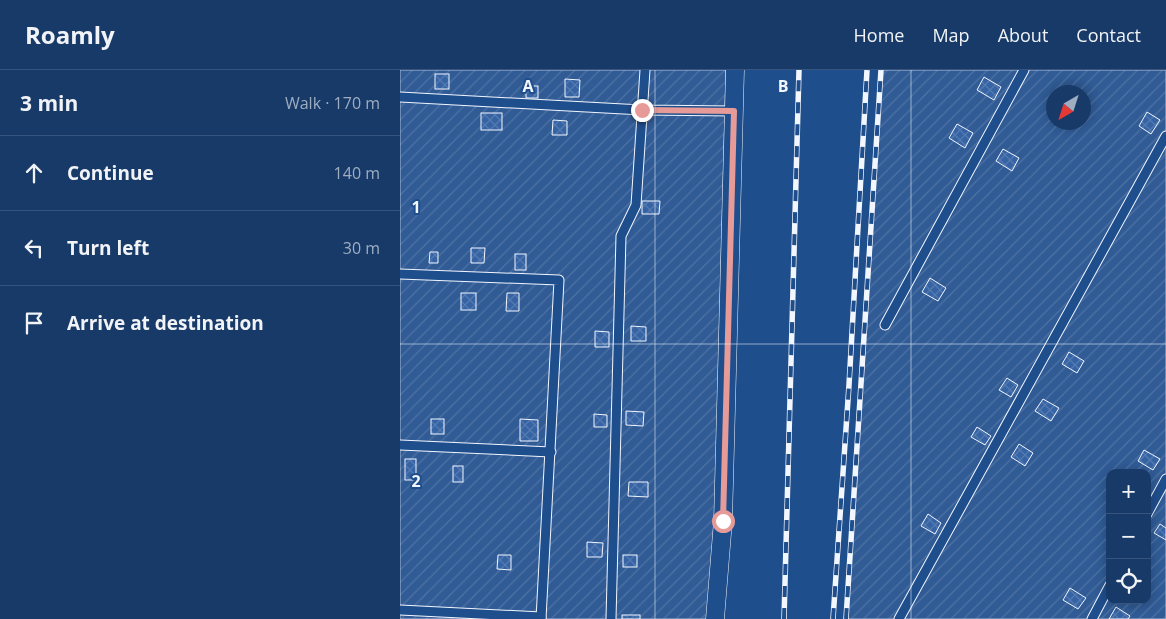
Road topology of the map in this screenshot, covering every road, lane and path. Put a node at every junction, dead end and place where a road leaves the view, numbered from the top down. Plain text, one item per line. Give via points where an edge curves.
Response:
1 (645, 70) edge
2 (735, 70) edge
3 (1024, 70) edge
4 (400, 97) edge
5 (642, 110) junction
6 (734, 111) junction
7 (1166, 136) edge
8 (400, 274) edge
9 (885, 325) dead end
10 (400, 445) edge
11 (551, 452) junction
12 (1166, 479) edge
13 (1151, 507) edge
14 (1106, 593) edge
15 (400, 610) edge
16 (541, 618) edge
17 (611, 619) edge
18 (715, 619) edge
19 (899, 619) edge
20 (1092, 619) edge

1 - 5 lane
2 - 6 street
3 - 9 lane
4 - 5 lane
5 - 6 lane
5 - 17 lane via 636,205 622,236
6 - 18 street via 723,521
7 - 19 lane
8 - 11 lane via 559,280
10 - 11 lane
11 - 16 lane
12 - 13 lane
14 - 20 lane
15 - 16 lane

